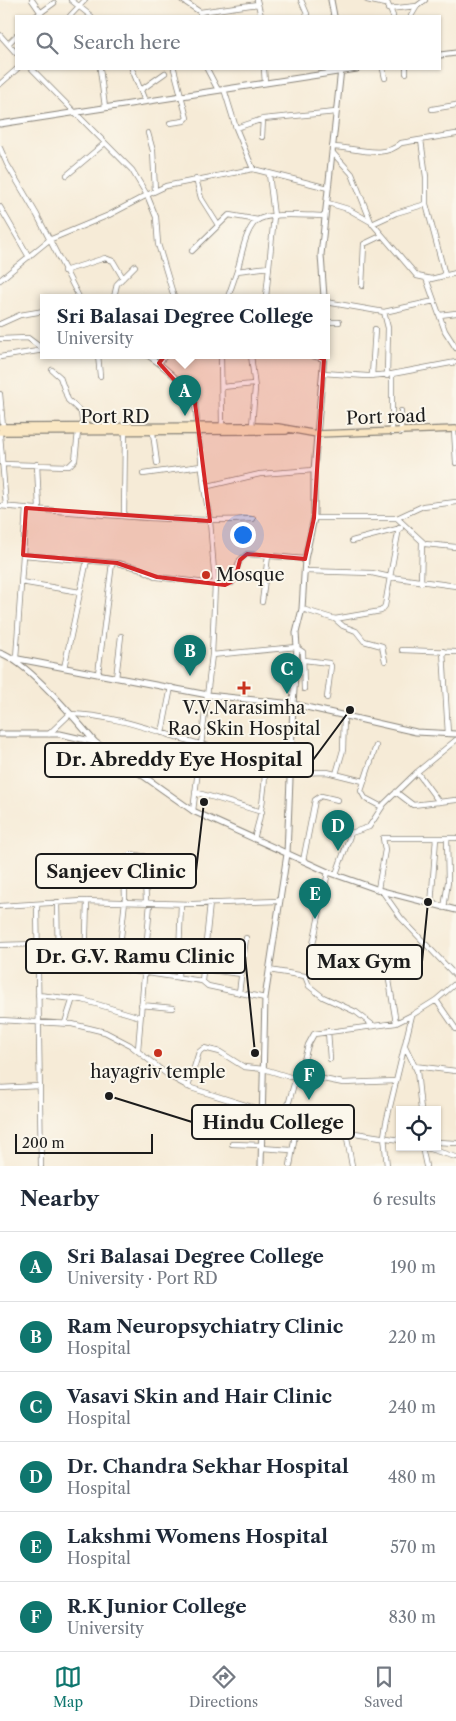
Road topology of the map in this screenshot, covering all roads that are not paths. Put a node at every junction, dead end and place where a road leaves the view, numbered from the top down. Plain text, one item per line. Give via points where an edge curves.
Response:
1 (32, 0) edge
2 (71, 0) edge
3 (84, 0) edge
4 (182, 0) edge
5 (301, 0) edge
6 (331, 0) edge
7 (367, 0) edge
8 (425, 0) edge
9 (258, 2) edge
10 (54, 3) dead end
11 (387, 4) edge
12 (79, 6) junction
13 (417, 6) junction
14 (41, 13) junction
15 (199, 13) edge
16 (307, 14) dead end
17 (38, 15) edge
18 (71, 15) edge
19 (90, 15) edge
20 (261, 15) edge
21 (334, 15) edge
22 (412, 15) edge
23 (0, 35) edge
24 (15, 37) edge
25 (8, 44) junction
26 (15, 52) edge
27 (456, 53) edge
28 (441, 55) edge
29 (16, 70) edge
30 (33, 70) edge
31 (100, 70) edge
32 (132, 70) edge
33 (174, 70) edge
34 (208, 70) edge
35 (264, 70) edge
36 (341, 70) edge
37 (384, 70) edge
38 (165, 73) dead end
39 (385, 78) dead end
40 (265, 83) junction
41 (0, 84) edge
42 (224, 89) junction
43 (141, 90) junction
44 (218, 90) junction
45 (182, 94) junction
46 (145, 101) junction
47 (456, 105) edge
48 (105, 107) junction
49 (432, 109) dead end
50 (75, 112) junction
51 (336, 112) junction
52 (263, 119) junction
53 (170, 123) dead end
54 (0, 124) edge
55 (236, 128) junction
56 (148, 132) dead end
57 (456, 134) edge
58 (262, 138) dead end
59 (421, 140) junction
60 (105, 143) junction
61 (0, 148) edge
62 (332, 149) junction
63 (253, 169) junction
64 (269, 174) junction
65 (67, 176) dead end
66 (196, 179) junction
67 (328, 188) junction
68 (155, 191) junction
69 (147, 195) junction
70 (328, 203) junction
71 (426, 204) junction
72 (0, 207) edge
73 (274, 216) junction
74 (325, 216) junction
75 (258, 220) junction
76 (372, 223) junction
77 (218, 225) junction
78 (381, 236) junction
79 (49, 240) junction
80 (192, 251) dead end
81 (29, 257) junction
82 (135, 266) dead end
83 (269, 267) junction
84 (64, 270) junction
85 (237, 270) junction
86 (456, 273) edge
87 (445, 275) junction
88 (123, 278) junction
89 (426, 278) junction
90 (0, 280) edge
91 (362, 286) dead end
92 (77, 294) edge
93 (115, 294) edge
94 (173, 294) edge
95 (229, 294) edge
96 (266, 294) edge
97 (324, 294) edge
98 (434, 301) junction
99 (330, 303) edge
100 (40, 312) edge
101 (384, 312) junction
102 (456, 313) edge
103 (440, 315) junction
104 (330, 322) edge
105 (339, 322) dead end
106 (0, 324) edge
107 (375, 329) dead end
108 (0, 339) edge
109 (40, 347) edge
110 (456, 348) edge
111 (40, 351) edge
112 (0, 358) edge
113 (98, 359) edge
114 (153, 359) edge
115 (162, 359) edge
116 (220, 359) edge
117 (251, 359) edge
118 (324, 359) edge
119 (456, 362) edge
120 (159, 363) junction
121 (52, 370) dead end
122 (323, 374) junction
123 (389, 375) junction
124 (100, 376) dead end
125 (372, 376) junction
126 (254, 384) junction
127 (222, 387) junction
128 (0, 394) edge
129 (401, 411) dead end
130 (222, 426) junction
131 (252, 426) junction
132 (83, 427) junction
133 (1, 428) edge
134 (199, 429) junction
135 (455, 429) edge
136 (290, 431) junction
137 (78, 432) junction
138 (401, 432) junction
139 (125, 433) junction
140 (153, 433) junction
141 (392, 433) junction
142 (317, 434) junction
143 (0, 436) edge
144 (157, 463) dead end
145 (2, 464) junction
146 (37, 464) junction
147 (456, 464) edge
148 (202, 466) junction
149 (314, 470) junction
150 (144, 474) dead end
151 (204, 487) junction
152 (456, 502) edge
153 (3, 506) edge
154 (26, 508) junction
155 (38, 509) junction
156 (124, 516) junction
157 (314, 518) junction
158 (397, 518) junction
159 (253, 519) dead end
160 (210, 521) junction
161 (405, 527) junction
162 (399, 528) junction
163 (352, 541) dead end
164 (422, 542) junction
165 (456, 547) edge
166 (23, 555) junction
167 (268, 556) junction
168 (305, 559) junction
169 (87, 560) junction
170 (112, 563) junction
171 (305, 571) junction
172 (390, 577) junction
173 (21, 582) junction
174 (421, 583) junction
175 (215, 584) junction
176 (456, 586) edge
177 (80, 592) junction
178 (262, 602) dead end
179 (302, 609) junction
180 (335, 619) junction
181 (121, 636) dead end
182 (297, 647) junction
183 (402, 650) dead end
184 (443, 651) junction
185 (456, 652) edge
186 (0, 654) edge
187 (212, 655) junction
188 (15, 658) junction
189 (304, 660) junction
190 (385, 661) dead end
191 (64, 668) junction
192 (98, 674) junction
193 (116, 678) junction
194 (171, 687) junction
195 (304, 689) dead end
196 (208, 695) junction
197 (327, 698) dead end
198 (293, 704) junction
199 (70, 714) junction
200 (344, 716) junction
201 (162, 733) junction
202 (0, 734) edge
203 (49, 734) junction
204 (448, 734) junction
205 (456, 734) edge
206 (456, 740) edge
207 (95, 742) junction
208 (202, 744) junction
209 (376, 746) dead end
210 (265, 755) junction
211 (290, 759) junction
212 (290, 772) junction
213 (417, 772) junction
214 (336, 774) junction
215 (363, 781) junction
216 (195, 792) junction
217 (396, 792) junction
218 (338, 800) dead end
219 (456, 800) edge
220 (440, 802) junction
221 (382, 807) junction
222 (193, 811) junction
223 (262, 812) junction
224 (436, 838) junction
225 (447, 838) junction
226 (456, 838) edge
227 (254, 839) junction
228 (287, 854) junction
229 (144, 856) junction
230 (156, 859) dead end
231 (303, 861) junction
232 (328, 872) junction
233 (336, 874) junction
234 (380, 890) junction
235 (87, 901) junction
236 (125, 901) junction
237 (280, 901) junction
238 (57, 902) junction
239 (148, 902) junction
240 (210, 903) junction
241 (181, 904) junction
242 (431, 905) junction
243 (0, 906) edge
244 (37, 906) junction
245 (444, 908) junction
246 (456, 910) edge
247 (246, 938) dead end
248 (37, 944) junction
249 (313, 944) dead end
250 (0, 945) edge
251 (120, 946) dead end
252 (37, 957) junction
253 (58, 960) junction
254 (85, 965) junction
255 (203, 969) junction
256 (269, 970) junction
257 (144, 972) junction
258 (241, 974) junction
259 (388, 974) dead end
260 (456, 976) edge
261 (178, 978) junction
262 (202, 981) junction
263 (456, 983) edge
264 (239, 993) junction
265 (38, 996) junction
266 (73, 998) junction
267 (265, 998) junction
268 (436, 1000) junction
269 (141, 1006) junction
270 (174, 1008) dead end
271 (412, 1015) junction
272 (140, 1017) junction
273 (0, 1020) edge
274 (38, 1020) junction
275 (65, 1023) junction
276 (396, 1023) junction
277 (374, 1026) junction
278 (456, 1029) edge
279 (328, 1031) junction
280 (405, 1046) junction
281 (138, 1050) junction
282 (330, 1059) dead end
283 (414, 1066) junction
284 (264, 1069) junction
285 (456, 1071) edge
286 (298, 1076) junction
287 (396, 1081) junction
288 (39, 1086) junction
289 (188, 1087) junction
290 (0, 1088) edge
291 (421, 1106) edge
292 (263, 1111) junction
293 (285, 1116) junction
294 (297, 1121) junction
295 (346, 1132) junction
296 (384, 1136) junction
297 (396, 1139) edge
298 (441, 1142) edge
299 (456, 1143) edge
300 (232, 1144) dead end
301 (261, 1146) junction
302 (292, 1150) junction
303 (423, 1151) edge
304 (436, 1151) edge
305 (456, 1157) edge
306 (41, 1166) edge
307 (261, 1166) edge
308 (290, 1166) edge
309 (352, 1166) edge
310 (387, 1166) edge
311 (426, 1166) edge

1 - 14 street
2 - 12 street
3 - 12 street
4 - 15 street
5 - 16 street
6 - 21 street
7 - 11 street
8 - 13 street
9 - 15 street
9 - 20 street
10 - 14 street
11 - 13 street
12 - 18 street
12 - 19 street
13 - 22 street
14 - 17 street
23 - 25 street
24 - 25 street
25 - 26 street
27 - 28 street
29 - 41 street
30 - 50 street
31 - 48 street
32 - 43 street
33 - 45 street
34 - 44 street
35 - 40 street
36 - 40 street
36 - 51 street
37 - 39 street
38 - 43 street
40 - 42 street
42 - 44 street
42 - 55 street
43 - 46 street
44 - 45 street
45 - 46 street
45 - 53 street via 186,120
46 - 48 street
47 - 49 street
48 - 50 street
50 - 54 street
50 - 60 street
51 - 52 street
51 - 62 street
52 - 55 street
52 - 58 street
55 - 63 street
56 - 68 street via 153,151
57 - 59 street
59 - 62 street via 368,152 350,147
59 - 71 street
60 - 65 street
60 - 69 street via 132,170
61 - 79 street
62 - 67 street
62 - 76 street via 352,174
63 - 64 street
63 - 66 street
64 - 67 street
64 - 73 street
66 - 68 street
66 - 77 street via 204,203
67 - 70 street
68 - 69 street
69 - 79 street
69 - 94 street via 156,217 158,244
70 - 74 street
70 - 76 street via 348,209
71 - 76 street
71 - 87 street
72 - 81 street
73 - 74 street
73 - 75 street
73 - 83 street
74 - 97 street via 321,255
75 - 77 street via 229,215
75 - 85 street via 250,230
76 - 78 street
77 - 80 street
78 - 89 street via 417,276
78 - 91 street via 364,244
79 - 81 street
79 - 84 street
81 - 90 street
82 - 88 street
83 - 85 street
83 - 96 street
84 - 88 street via 105,258 114,261
84 - 92 street
85 - 95 street
86 - 87 street
87 - 89 street
88 - 93 street via 117,284
89 - 98 street
98 - 101 street
98 - 103 street
99 - 101 street
100 - 106 street via 20,315
101 - 123 street via 388,328
102 - 103 street
103 - 110 street
104 - 105 street
107 - 125 street
108 - 109 street via 22,336
111 - 112 street
113 - 124 street
114 - 120 street
115 - 120 street
116 - 127 street
117 - 126 street
118 - 122 street
119 - 123 street
120 - 134 street via 190,394 195,403
121 - 132 street via 60,377 68,400 81,412
122 - 125 street
122 - 142 street
123 - 125 street
123 - 141 street
126 - 127 street
126 - 131 street
127 - 130 street
128 - 133 street
129 - 138 street
130 - 131 main road
130 - 134 main road
131 - 136 main road
132 - 133 main road
132 - 134 main road
133 - 137 main road, Port RD
134 - 136 main road, Port RD
134 - 140 main road, Port RD
134 - 148 street
135 - 138 main road, Port road
135 - 147 street
136 - 142 main road, Port road
137 - 139 main road, Port RD
137 - 146 street via 72,465
138 - 141 main road, Port road
139 - 140 main road, Port RD
139 - 156 street
140 - 144 street
141 - 142 main road, Port road
142 - 149 street
143 - 145 street
145 - 146 street
145 - 153 street
146 - 155 street
148 - 150 street
148 - 151 street
149 - 151 street via 260,474
149 - 157 street
151 - 160 street
152 - 158 street via 423,506
153 - 154 street
154 - 155 street
154 - 166 street
155 - 156 street
156 - 160 street
157 - 158 street
157 - 168 street
158 - 161 street
159 - 160 street
160 - 175 street
161 - 162 street
161 - 164 street
162 - 163 street
162 - 172 street
164 - 165 street
164 - 174 street
166 - 169 street
166 - 173 street
167 - 168 street
167 - 175 street via 243,556 232,583
167 - 178 street
168 - 171 street
169 - 170 street
169 - 177 street
170 - 175 street via 139,568 157,577
170 - 192 street
171 - 172 street via 372,573
171 - 179 street
172 - 174 street
172 - 180 street via 384,609
173 - 177 street
173 - 188 street
174 - 176 street
175 - 187 street
177 - 191 street
179 - 180 street
179 - 182 street via 296,634
180 - 190 street via 356,631 364,641 382,646
181 - 193 street
182 - 187 street
182 - 189 street via 302,650
182 - 198 street
183 - 184 street
184 - 185 street
184 - 204 street
186 - 188 street
187 - 196 street
188 - 191 street
188 - 199 street
189 - 195 street
189 - 197 street via 330,664
191 - 192 street
192 - 193 street
193 - 194 street
194 - 196 street
194 - 201 street
196 - 198 street
196 - 208 street
198 - 200 street
198 - 211 street
199 - 201 street via 106,717
199 - 203 street
199 - 207 street
200 - 204 street via 416,732
200 - 214 street via 343,750
201 - 208 street
202 - 203 street
203 - 207 street
204 - 205 street
206 - 213 street
207 - 222 street
208 - 210 street
208 - 216 street
209 - 215 street
210 - 211 street
210 - 223 street
211 - 212 street
212 - 214 street
212 - 228 street
213 - 217 street
213 - 220 street
214 - 215 street
215 - 221 street via 362,795
216 - 222 street
216 - 223 street
217 - 220 street via 413,805
217 - 221 street
218 - 231 street via 321,796 315,800
219 - 220 street
221 - 233 street via 369,827 351,833
222 - 227 street
223 - 227 street
224 - 225 street
224 - 234 street via 383,838 385,850
224 - 242 street
225 - 226 street
225 - 245 street via 448,882
227 - 228 street
228 - 231 street
228 - 237 street
229 - 230 street
229 - 236 street via 128,854 124,858
229 - 239 street
231 - 232 street
232 - 233 street
232 - 249 street
233 - 234 street
234 - 242 street
234 - 260 street via 401,918
235 - 236 street
235 - 238 street
235 - 254 street
236 - 239 street
236 - 251 street
237 - 240 street
237 - 256 street
238 - 244 street
238 - 253 street
239 - 241 street
239 - 257 street
240 - 241 street
240 - 255 street
241 - 261 street
242 - 245 street
243 - 244 street
244 - 248 street
245 - 246 street
247 - 258 street
248 - 250 street
248 - 252 street
252 - 253 street
252 - 265 street
253 - 254 street
254 - 257 street
255 - 258 street
255 - 262 street
256 - 267 street
256 - 277 street via 305,976 309,986 323,997 356,1012
257 - 261 street
257 - 269 street
258 - 264 street
259 - 276 street
261 - 262 street
262 - 264 street via 208,986
263 - 268 street
264 - 267 street
265 - 266 street
265 - 274 street
266 - 272 street
266 - 275 street
267 - 284 street
268 - 271 street
268 - 278 street
269 - 270 street
269 - 272 street
271 - 276 street
271 - 280 street
272 - 281 street
273 - 274 street
274 - 275 street
274 - 288 street
275 - 281 street via 105,1032
276 - 277 street
277 - 279 street
279 - 282 street
279 - 286 street via 314,1034 311,1038
280 - 283 street
280 - 287 street
281 - 289 street
283 - 285 street
283 - 291 street via 420,1083
284 - 286 street
284 - 289 street via 244,1066 220,1052 202,1049
284 - 292 street
286 - 287 street via 331,1082
286 - 293 street
287 - 296 street
288 - 290 street
288 - 306 street
289 - 292 street
292 - 293 street
292 - 301 street
293 - 294 street
294 - 295 street
294 - 302 street
295 - 296 street
295 - 309 street
296 - 297 street
296 - 310 street
298 - 299 street
300 - 301 street
301 - 302 street
301 - 307 street
302 - 308 street
303 - 311 street
304 - 305 street

